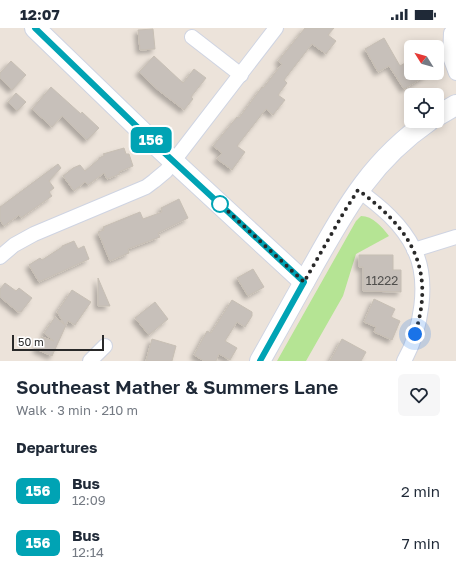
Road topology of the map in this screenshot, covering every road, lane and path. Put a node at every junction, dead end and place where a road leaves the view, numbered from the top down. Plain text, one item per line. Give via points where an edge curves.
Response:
1 (35, 28) edge
2 (276, 28) edge
3 (451, 33) dead end
4 (192, 36) dead end
5 (456, 73) edge
6 (240, 75) junction
7 (456, 105) edge
8 (444, 112) edge
9 (420, 128) edge
10 (174, 161) junction
11 (358, 190) junction
12 (456, 237) edge
13 (414, 250) junction
14 (0, 257) edge
15 (304, 282) junction
16 (105, 346) dead end
17 (90, 361) edge
18 (260, 361) edge
19 (405, 361) edge

1 - 10 street
2 - 6 street
3 - 5 street via 450,57
4 - 6 street
6 - 10 street
7 - 8 street
9 - 11 street via 388,156
10 - 14 street via 146,187 34,234 14,245
10 - 15 street
11 - 13 street via 396,222
11 - 15 street
12 - 13 street
13 - 19 street via 422,282 422,303 419,323
15 - 18 street
16 - 17 street

